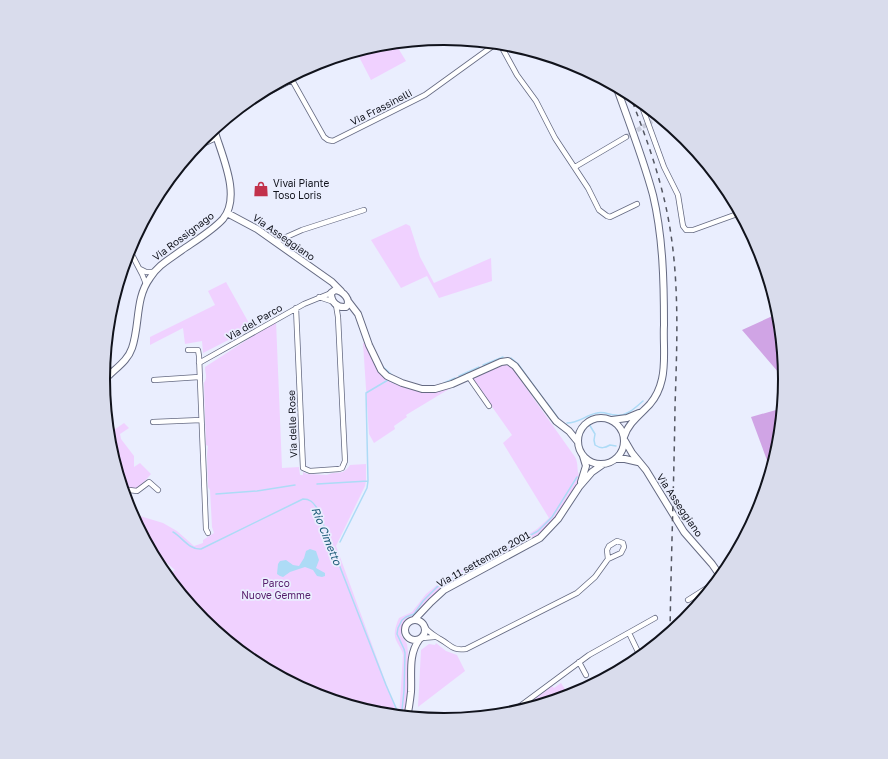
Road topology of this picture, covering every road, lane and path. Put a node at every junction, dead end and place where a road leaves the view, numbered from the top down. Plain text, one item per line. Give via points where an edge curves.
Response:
1 (491, 48) edge
2 (503, 50) edge
3 (293, 81) edge
4 (619, 95) edge
5 (644, 111) edge
6 (626, 136) tunnel mouth
7 (216, 138) joint
8 (209, 141) edge
9 (575, 167) junction
10 (637, 204) dead end
11 (364, 210) dead end
12 (227, 212) junction
13 (735, 215) edge
14 (275, 242) junction
15 (133, 256) edge
16 (140, 269) junction
17 (154, 272) junction
18 (328, 280) junction
19 (146, 284) junction
20 (341, 291) junction
21 (332, 292) junction
22 (319, 297) junction
23 (348, 301) junction
24 (335, 304) junction
25 (296, 308) junction
26 (345, 308) junction
27 (338, 317) junction
28 (364, 330) junction
29 (188, 350) dead end
30 (199, 363) junction
31 (110, 374) edge
32 (468, 376) junction
33 (200, 377) junction
34 (154, 380) dead end
35 (489, 406) dead end
36 (643, 411) junction
37 (201, 420) junction
38 (612, 420) junction
39 (153, 422) dead end
40 (562, 426) junction
41 (583, 426) junction
42 (625, 439) junction
43 (578, 442) junction
44 (583, 456) junction
45 (616, 459) junction
46 (638, 462) junction
47 (602, 465) junction
48 (579, 487) junction
49 (128, 490) edge
50 (158, 490) dead end
51 (208, 533) dead end
52 (608, 559) dead end
53 (717, 572) edge
54 (703, 591) edge
55 (688, 600) dead end
56 (425, 610) junction
57 (655, 618) dead end
58 (414, 620) junction
59 (424, 625) junction
60 (629, 633) junction
61 (436, 637) junction
62 (409, 639) junction
63 (420, 639) junction
64 (638, 652) edge
65 (412, 658) junction
66 (579, 662) junction
67 (586, 675) dead end
68 (521, 705) edge
69 (408, 712) edge

1 - 3 street, Via Frassinelli via 425,95 333,141 324,137
2 - 9 street, Via Frassinelli
4 - 36 street via 645,167 653,196 661,245 664,309 662,375 656,395
5 - 13 street via 664,167 678,196 683,226 686,230 693,230
6 - 9 street
7 - 8 street
7 - 12 street, Via Rossignago via 231,188
9 - 10 street, Via Frassinelli via 599,210 607,216 614,216
11 - 14 street via 302,230
12 - 14 street, Via Asseggiano
12 - 17 street, Via Rossignago via 212,228
14 - 18 street, Via Asseggiano
15 - 16 street
16 - 17 street
16 - 19 street
17 - 19 street, Via Rossignago
18 - 20 street, Via Asseggiano
18 - 21 street
19 - 31 street, Via Rossignago via 141,295 132,348
20 - 21 street
20 - 23 street, Via Asseggiano
21 - 22 street, Via del Parco
21 - 24 street
22 - 24 street
22 - 25 street, Via del Parco
23 - 26 street
23 - 28 street, Via Asseggiano via 358,314
24 - 26 street, Via Asseggiano
24 - 27 street, Via delle Rose
25 - 27 street, Via delle Rose via 302,464 303,468 310,471 339,470 345,461
25 - 30 street, Via del Parco
26 - 27 street
26 - 28 street, Via Asseggiano via 354,312
28 - 32 street, Via Asseggiano via 381,370 402,384 432,390
29 - 30 street via 198,350
30 - 33 street
32 - 35 street
32 - 40 street, Via Asseggiano via 500,362 512,363
33 - 34 street
33 - 37 street
36 - 38 street via 627,418
36 - 42 street via 626,432
37 - 39 street
37 - 51 street
38 - 41 street via 593,419
38 - 42 street, Via Asseggiano via 620,427
40 - 41 street
40 - 43 street, Via Asseggiano
41 - 43 street via 579,432
42 - 45 street via 623,449
42 - 46 street, Via Asseggiano
43 - 44 street, Via Asseggiano
44 - 47 street via 590,462
44 - 48 street, Via 11 settembre 2001 via 585,471
45 - 46 street
45 - 47 street
46 - 53 street, Via Asseggiano via 646,470 684,532
47 - 48 street, Via 11 settembre 2001
48 - 56 street, Via 11 settembre 2001 via 558,519 540,538 444,590
49 - 50 street via 137,491 149,482
52 - 61 street via 595,577 577,594 472,647 455,649
54 - 55 street
56 - 58 street, Via 11 settembre 2001
56 - 59 street, Via 11 settembre 2001
57 - 60 street
58 - 59 street
58 - 62 street, Via 11 settembre 2001 via 405,628 405,634
59 - 61 street
59 - 63 street, Via 11 settembre 2001 via 425,633
60 - 64 street
60 - 66 street
61 - 63 street
62 - 63 street
62 - 65 street, Via 11 settembre 2001
63 - 65 street, Via 11 settembre 2001 via 414,647
65 - 69 street, Via 11 settembre 2001
66 - 67 street
66 - 68 street

